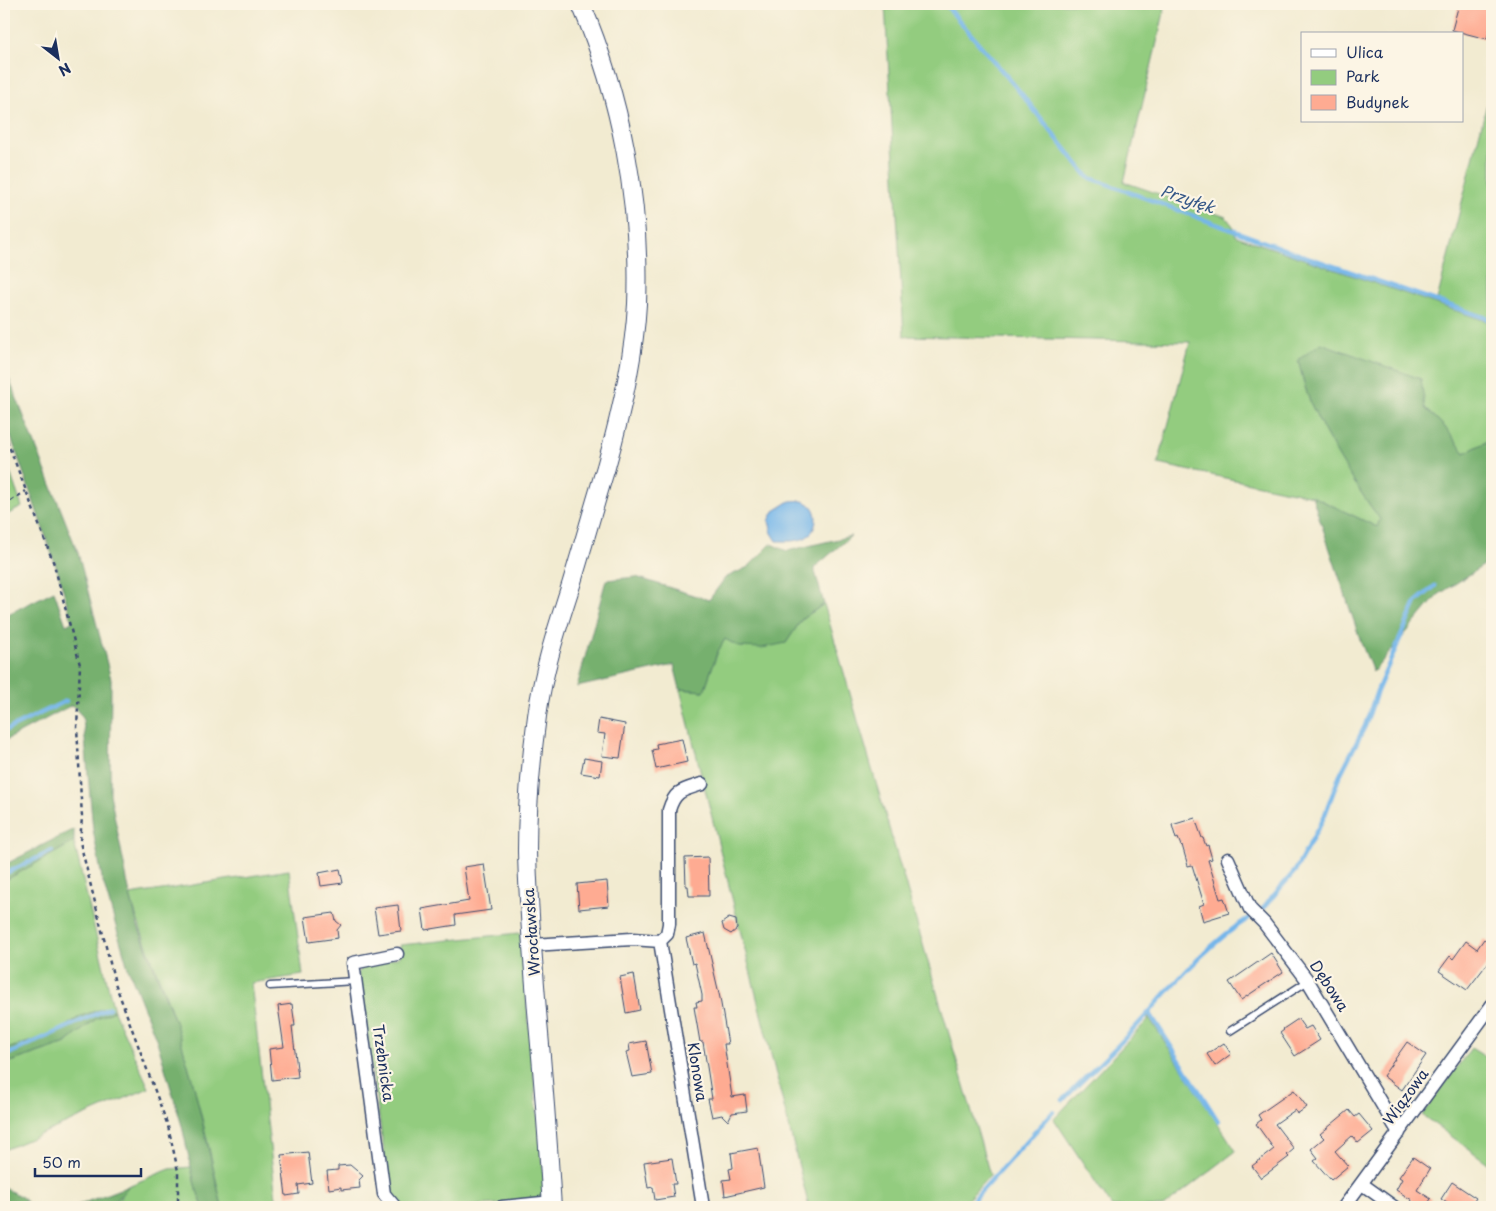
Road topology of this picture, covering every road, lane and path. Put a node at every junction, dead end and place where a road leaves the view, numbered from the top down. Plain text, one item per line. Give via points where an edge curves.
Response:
1 (581, 4) edge
2 (4, 433) edge
3 (26, 491) junction
4 (4, 505) edge
5 (702, 784) dead end
6 (1228, 859) dead end
7 (660, 942) junction
8 (532, 945) junction
9 (397, 954) dead end
10 (356, 981) junction
11 (1308, 981) junction
12 (270, 986) dead end
13 (1492, 1005) edge
14 (1230, 1032) dead end
15 (1399, 1133) junction
16 (1362, 1184) junction
17 (552, 1205) edge
18 (178, 1207) edge
19 (394, 1207) edge
20 (502, 1207) edge
21 (703, 1207) edge
22 (1344, 1207) edge
23 (1394, 1207) edge

1 - 8 street, Wrocławska via 606,70 622,135 634,212 636,306 629,370 618,422 549,657 537,715 528,809
2 - 3 path
3 - 4 path
3 - 18 path via 54,564 80,665 77,728 82,817 80,842 115,983 168,1126 178,1171
5 - 7 street via 676,795 669,810 669,924
6 - 11 street, Dębowa via 1250,909
7 - 8 street via 632,939
7 - 21 street, Klonowa
8 - 17 street, Wrocławska
9 - 10 street, Trzebnicka via 353,963
10 - 12 lane
10 - 19 street, Trzebnicka via 384,1194
11 - 14 lane
11 - 15 street, Dębowa
13 - 15 street, Wiązowa
15 - 16 street, Wiązowa
16 - 22 street, Wiązowa
16 - 23 street
17 - 20 street

